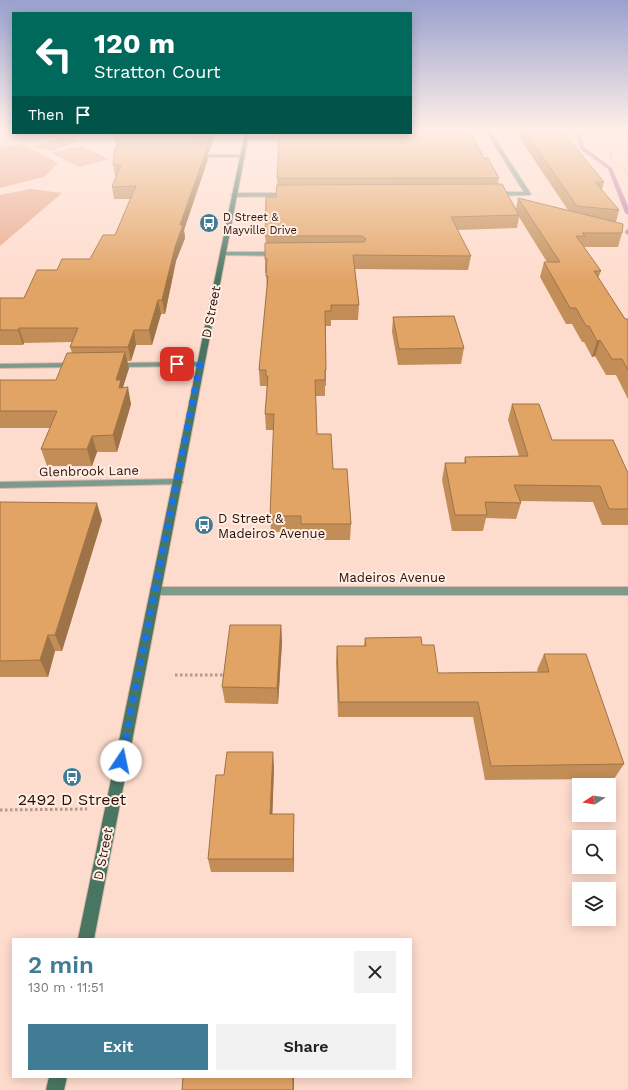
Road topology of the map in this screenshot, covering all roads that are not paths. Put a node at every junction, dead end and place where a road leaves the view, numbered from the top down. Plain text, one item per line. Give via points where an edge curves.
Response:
1 (237, 181) edge
2 (520, 181) edge
3 (234, 194) junction
4 (294, 194) edge
5 (489, 194) edge
6 (222, 254) junction
7 (284, 254) edge
8 (200, 364) junction
9 (79, 365) edge
10 (111, 365) edge
11 (0, 366) edge
12 (178, 482) junction
13 (0, 485) edge
14 (155, 591) junction
15 (628, 591) edge
16 (86, 938) edge
17 (58, 1078) edge
18 (55, 1090) edge

1 - 3 main road, D Street
2 - 5 street via 528,194
3 - 4 street
3 - 6 main road, D Street
6 - 7 street
6 - 8 main road, D Street
8 - 10 street
8 - 12 main road, D Street
9 - 11 street
12 - 13 street, Glenbrook Lane
12 - 14 main road, D Street
14 - 15 street, Madeiros Avenue
14 - 16 main road, D Street
17 - 18 main road

